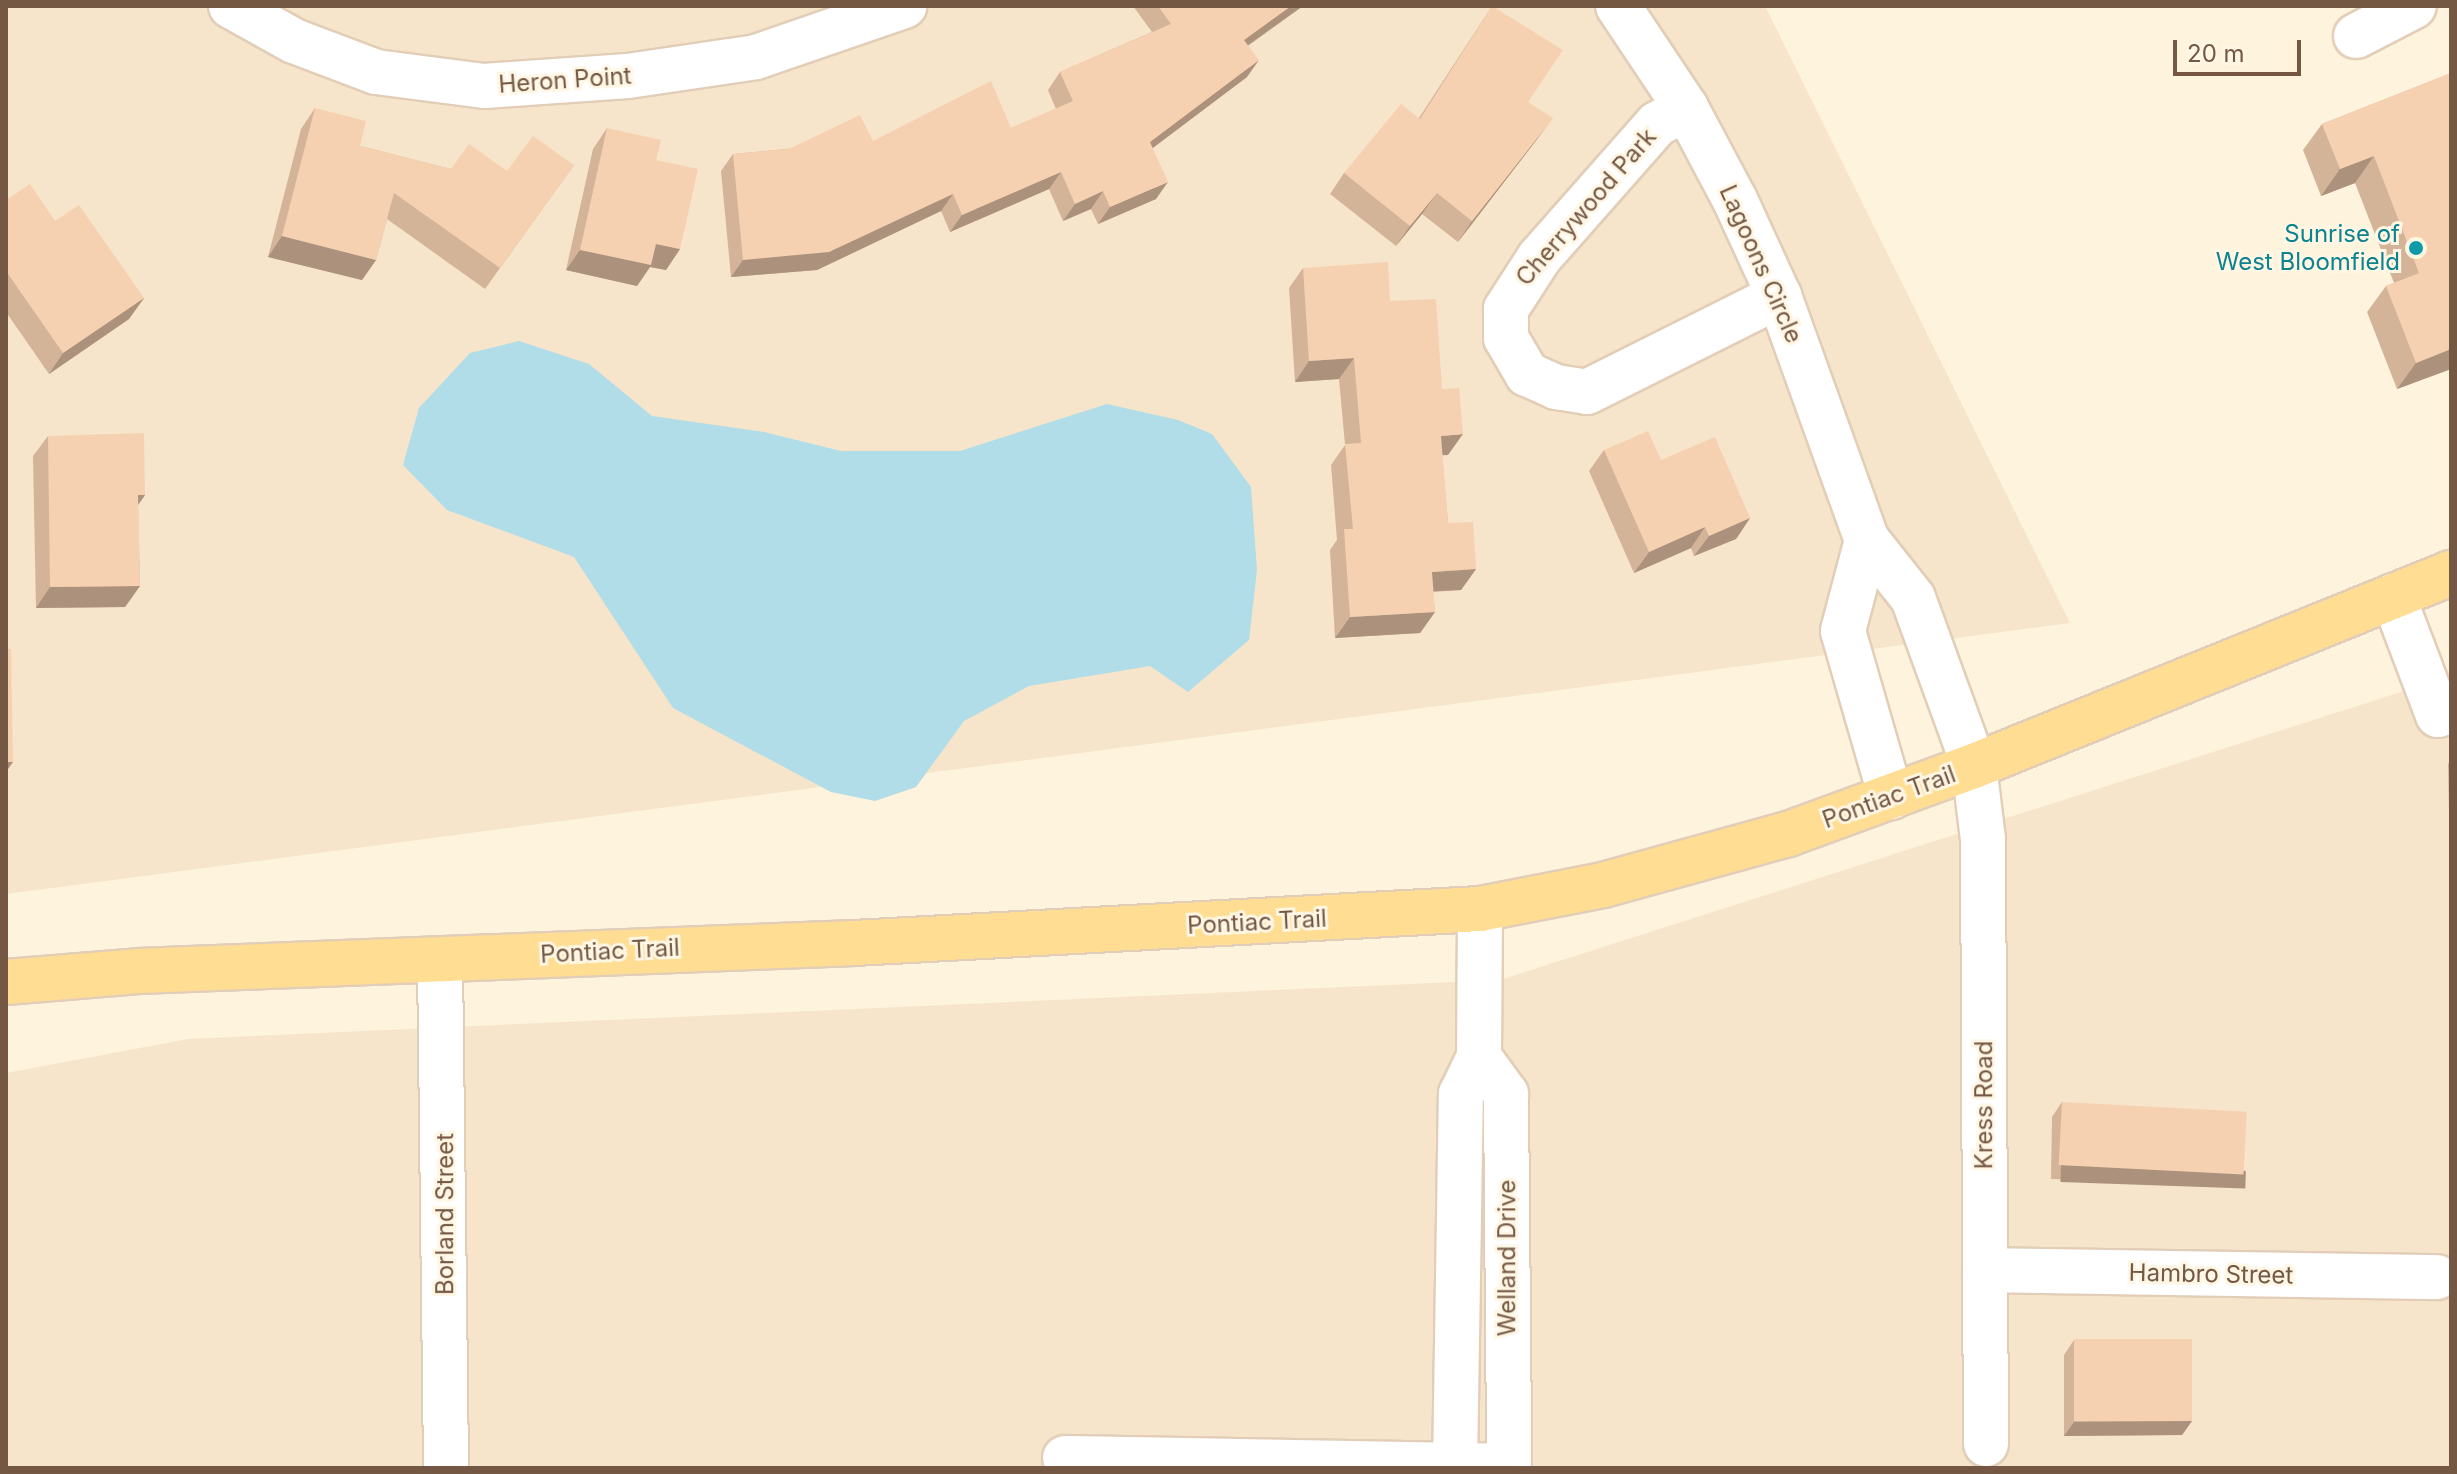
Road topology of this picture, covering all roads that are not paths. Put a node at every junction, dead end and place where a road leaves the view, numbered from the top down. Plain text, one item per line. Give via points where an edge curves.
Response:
1 (231, 6) edge
2 (904, 6) edge
3 (1618, 6) edge
4 (1686, 108) junction
5 (1779, 296) junction
6 (1867, 540) junction
7 (2451, 573) edge
8 (2393, 596) junction
9 (2451, 711) edge
10 (1974, 766) junction
11 (1891, 797) junction
12 (1480, 909) junction
13 (440, 960) junction
14 (6, 982) edge
15 (1479, 1057) junction
16 (1985, 1270) junction
17 (2437, 1277) dead end
18 (1986, 1444) dead end
19 (1065, 1458) dead end
20 (1455, 1466) edge
21 (1509, 1467) edge
22 (446, 1468) edge

1 - 2 street, Heron Point via 294,41 376,72 484,86 628,76 756,57
3 - 4 street, Lagoons Circle
4 - 5 street, Lagoons Circle
4 - 5 street, Cherrywood Park via 1657,124 1539,258 1506,309 1506,338 1527,374 1556,387 1587,392
5 - 6 street, Lagoons Circle
6 - 10 street, Lagoons Circle via 1913,598
6 - 11 street via 1843,631
7 - 8 main road, Pontiac Trail
8 - 9 street via 2438,715
8 - 10 main road, Pontiac Trail
10 - 11 main road, Pontiac Trail
10 - 16 street, Kress Road via 1983,839
11 - 12 main road, Pontiac Trail via 1700,861
12 - 13 main road, Pontiac Trail
12 - 15 street, Welland Drive
13 - 14 main road, Pontiac Trail via 139,971
13 - 22 street, Borland Street
15 - 20 street, Welland Drive via 1461,1094
15 - 21 street, Welland Drive via 1506,1094
16 - 17 street, Hambro Street
16 - 18 street, Kress Road
19 - 20 street
20 - 21 street

